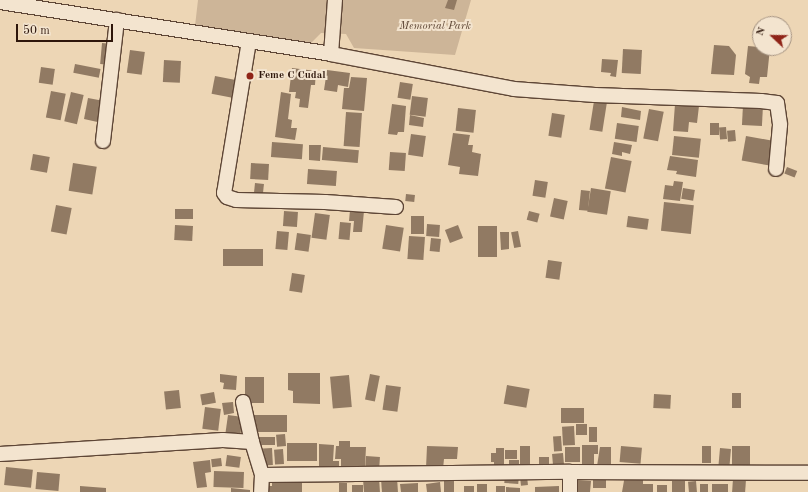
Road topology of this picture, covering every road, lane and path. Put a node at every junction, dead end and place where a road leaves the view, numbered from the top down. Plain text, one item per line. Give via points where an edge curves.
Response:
1 (335, 0) edge
2 (0, 2) edge
3 (118, 20) junction
4 (249, 41) junction
5 (331, 54) junction
6 (103, 141) dead end
7 (776, 169) dead end
8 (396, 207) dead end
9 (243, 402) dead end
10 (252, 442) junction
11 (0, 454) edge
12 (570, 472) junction
13 (808, 473) edge
14 (262, 475) junction
15 (261, 492) edge
16 (570, 492) edge

1 - 5 street
2 - 3 street
3 - 4 street
3 - 6 street
4 - 5 street
4 - 8 street via 224,193 227,197 236,200
5 - 7 street via 514,89 777,103 780,125
9 - 10 street
10 - 11 street via 223,440
10 - 14 street
12 - 13 street
12 - 14 street
12 - 16 street
14 - 15 street

